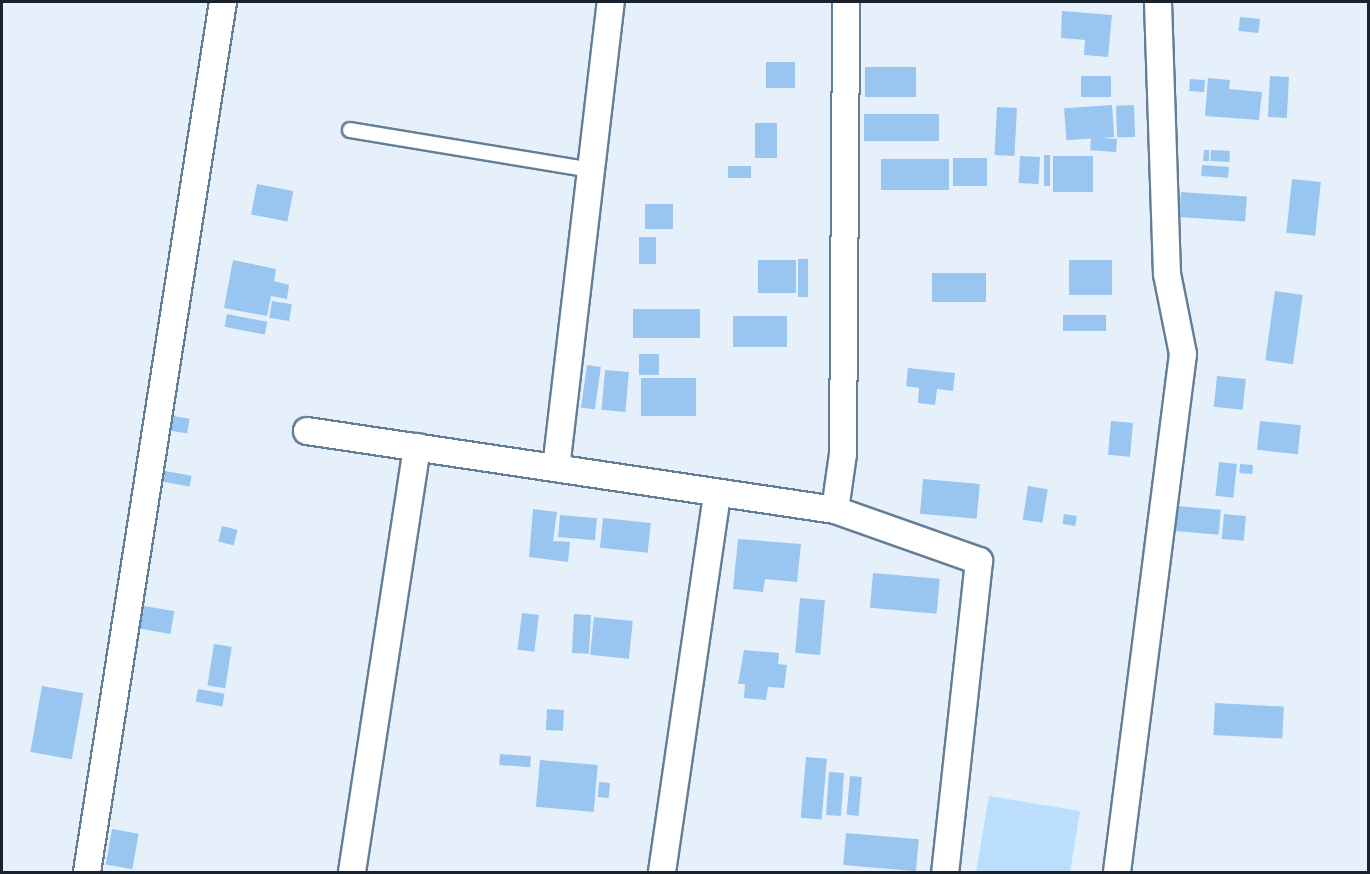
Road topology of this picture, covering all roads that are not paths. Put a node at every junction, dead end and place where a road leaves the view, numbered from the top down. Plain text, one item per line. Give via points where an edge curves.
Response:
1 (223, 2) edge
2 (611, 2) edge
3 (846, 2) edge
4 (1158, 2) edge
5 (350, 130) dead end
6 (591, 170) junction
7 (307, 431) dead end
8 (417, 447) junction
9 (556, 468) junction
10 (717, 493) junction
11 (835, 510) junction
12 (87, 873) edge
13 (352, 873) edge
14 (662, 873) edge
15 (945, 873) edge
16 (1117, 873) edge

1 - 12 street
2 - 6 street
3 - 11 street via 843,454
4 - 16 street via 1166,263 1184,354
5 - 6 lane
6 - 9 street
7 - 8 street
8 - 9 street
8 - 13 street
9 - 10 street
10 - 11 street
10 - 14 street
11 - 15 street via 979,561

